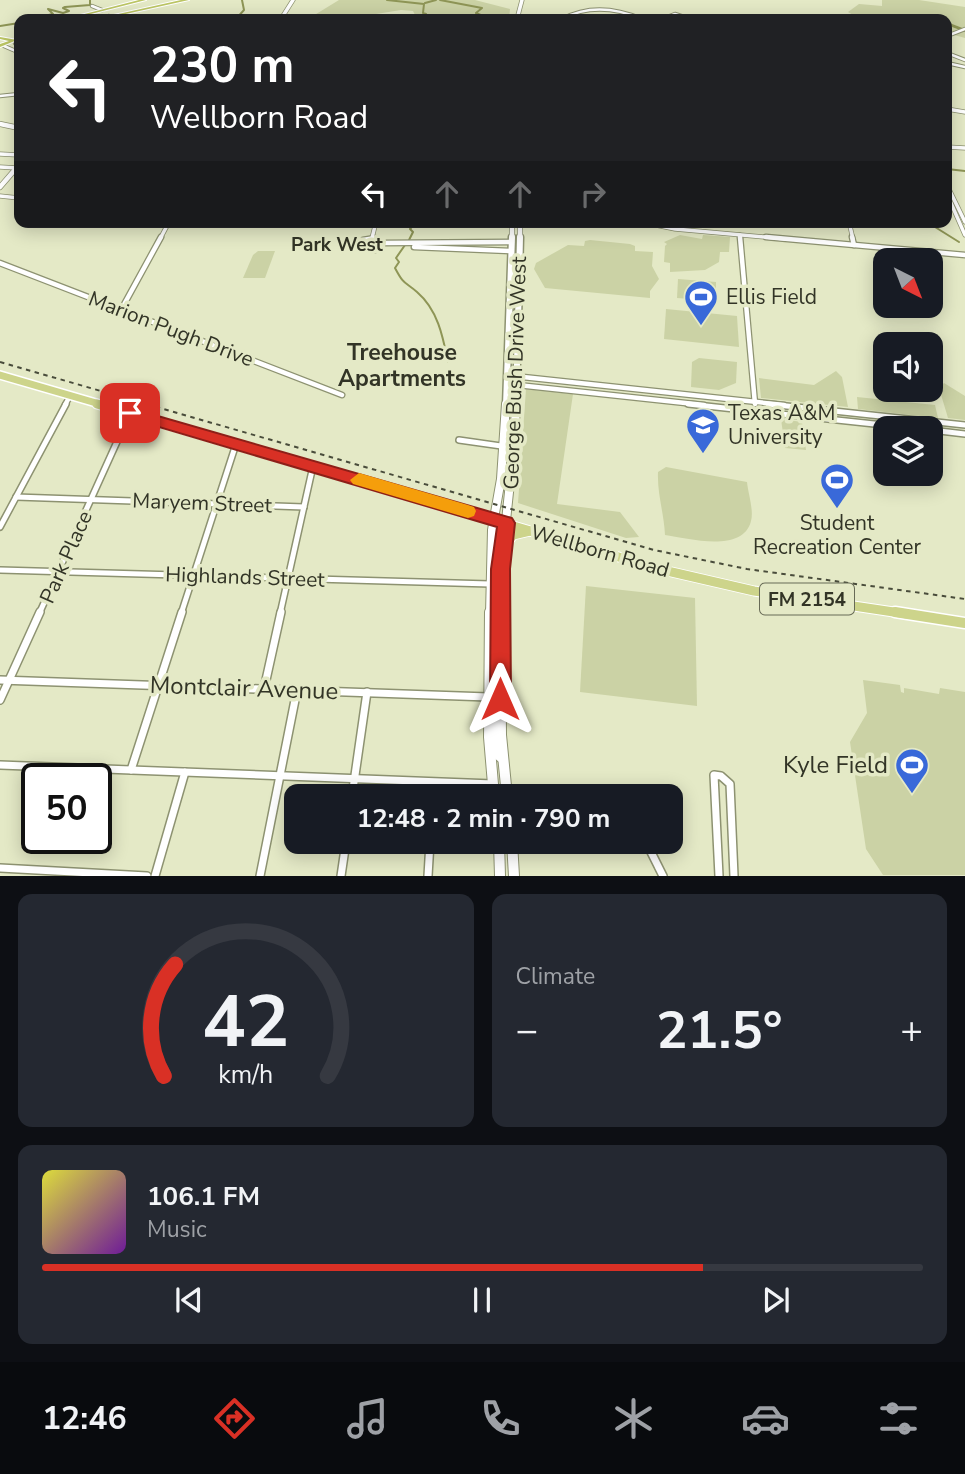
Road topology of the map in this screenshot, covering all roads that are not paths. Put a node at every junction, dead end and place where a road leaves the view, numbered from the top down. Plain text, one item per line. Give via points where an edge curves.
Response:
1 (144, 0) edge
2 (187, 0) edge
3 (86, 14) edge
4 (129, 14) edge
5 (575, 14) edge
6 (630, 14) edge
7 (14, 171) edge
8 (0, 187) edge
9 (952, 195) edge
10 (952, 206) edge
11 (955, 213) junction
12 (961, 213) junction
13 (965, 222) edge
14 (166, 228) edge
15 (374, 228) edge
16 (512, 228) edge
17 (520, 228) edge
18 (670, 228) edge
19 (850, 228) edge
20 (740, 235) junction
21 (965, 235) edge
22 (372, 238) junction
23 (512, 242) junction
24 (382, 244) junction
25 (854, 245) junction
26 (471, 246) junction
27 (511, 251) junction
28 (965, 255) edge
29 (0, 263) edge
30 (510, 279) junction
31 (519, 298) junction
32 (121, 310) junction
33 (0, 375) edge
34 (508, 381) junction
35 (517, 381) junction
36 (619, 391) junction
37 (342, 395) dead end
38 (70, 396) junction
39 (754, 402) junction
40 (755, 410) junction
41 (130, 413) junction
42 (945, 423) junction
43 (873, 424) edge
44 (965, 425) edge
45 (945, 432) joint
46 (965, 434) edge
47 (459, 440) dead end
48 (236, 444) junction
49 (503, 447) junction
50 (515, 448) junction
51 (313, 466) junction
52 (16, 497) junction
53 (91, 499) junction
54 (217, 504) junction
55 (304, 507) junction
56 (494, 519) junction
57 (506, 523) junction
58 (0, 527) edge
59 (530, 531) junction
60 (502, 549) junction
61 (0, 570) edge
62 (59, 572) junction
63 (194, 575) junction
64 (288, 578) junction
65 (490, 584) junction
66 (965, 623) edge
67 (0, 680) edge
68 (11, 680) junction
69 (158, 685) junction
70 (264, 689) junction
71 (297, 690) junction
72 (367, 692) junction
73 (488, 697) junction
74 (0, 700) edge
75 (502, 758) junction
76 (0, 765) edge
77 (131, 770) junction
78 (185, 772) junction
79 (280, 774) junction
80 (355, 779) junction
81 (433, 783) joint
82 (354, 784) edge
83 (493, 784) joint
84 (505, 784) edge
85 (344, 854) edge
86 (430, 854) edge
87 (499, 854) edge
88 (513, 854) edge
89 (652, 854) edge
90 (0, 867) edge
91 (147, 876) edge
92 (155, 876) edge
93 (260, 876) edge
94 (341, 876) edge
95 (429, 876) edge
96 (500, 876) edge
97 (514, 876) edge
98 (663, 876) edge
99 (719, 876) edge
100 (734, 876) edge

1 - 3 highway
2 - 4 highway
5 - 6 street via 605,10
7 - 8 street
9 - 12 street
10 - 11 street
11 - 12 street
11 - 21 street
12 - 13 street
14 - 32 street
15 - 22 street
16 - 23 main road, George Bush Drive West
17 - 31 main road, George Bush Drive West
18 - 20 street
19 - 25 street
20 - 25 street
20 - 39 street
22 - 24 street
22 - 24 street via 360,246 370,251
23 - 26 street
23 - 27 main road, George Bush Drive West
24 - 26 street
25 - 28 street
26 - 27 street
27 - 30 main road, George Bush Drive West
29 - 32 street, Marion Pugh Drive
30 - 31 main road
30 - 34 main road, George Bush Drive West
31 - 35 main road, George Bush Drive West
32 - 37 street, Marion Pugh Drive
33 - 38 main road, Wellborn Road / FM 2154
34 - 35 street
34 - 49 main road, George Bush Drive West
35 - 36 street
35 - 50 main road, George Bush Drive West
36 - 39 street
36 - 40 street
38 - 41 main road, Wellborn Road / FM 2154
38 - 52 street
39 - 40 street
39 - 42 street
40 - 43 street
41 - 48 main road, Wellborn Road / FM 2154
41 - 53 street, Park Place
42 - 44 street
42 - 45 street
45 - 46 street
47 - 49 street
48 - 51 main road, Wellborn Road / FM 2154
48 - 54 street
49 - 50 street
49 - 56 main road, George Bush Drive West
50 - 57 main road, George Bush Drive West
51 - 55 street
51 - 56 main road, Wellborn Road / FM 2154
52 - 53 street, Maryem Street
52 - 58 street
53 - 54 street, Maryem Street
53 - 62 street, Park Place
54 - 55 street, Maryem Street
54 - 63 street
55 - 64 street
56 - 57 main road, Wellborn Road / FM 2154
56 - 65 main road, George Bush Drive West
57 - 59 main road, Wellborn Road / FM 2154
57 - 60 main road, George Bush Drive West
59 - 60 main road via 513,535
59 - 66 main road, Wellborn Road / FM 2154 via 720,583
60 - 75 main road, George Bush Drive West
61 - 62 street, Highlands Street
62 - 63 street, Highlands Street
62 - 68 street, Park Place
63 - 64 street, Highlands Street
63 - 69 street
64 - 65 street, Highlands Street
64 - 70 street
65 - 73 main road, George Bush Drive West
67 - 68 street, Montclair Avenue
68 - 69 street, Montclair Avenue
68 - 74 street, Park Place
69 - 70 street, Montclair Avenue
69 - 77 street
70 - 71 street, Montclair Avenue
71 - 72 street, Montclair Avenue
71 - 79 street
72 - 73 street, Montclair Avenue
72 - 80 street
73 - 75 main road via 494,700 496,754
73 - 83 main road
75 - 84 main road
76 - 77 street
77 - 78 street
78 - 79 street
78 - 92 street
79 - 80 street
79 - 93 street
80 - 81 street
80 - 82 street
81 - 83 street
85 - 94 street
86 - 95 street
87 - 96 main road
88 - 97 main road
89 - 98 street
90 - 91 street
99 - 100 street via 714,775 730,784

